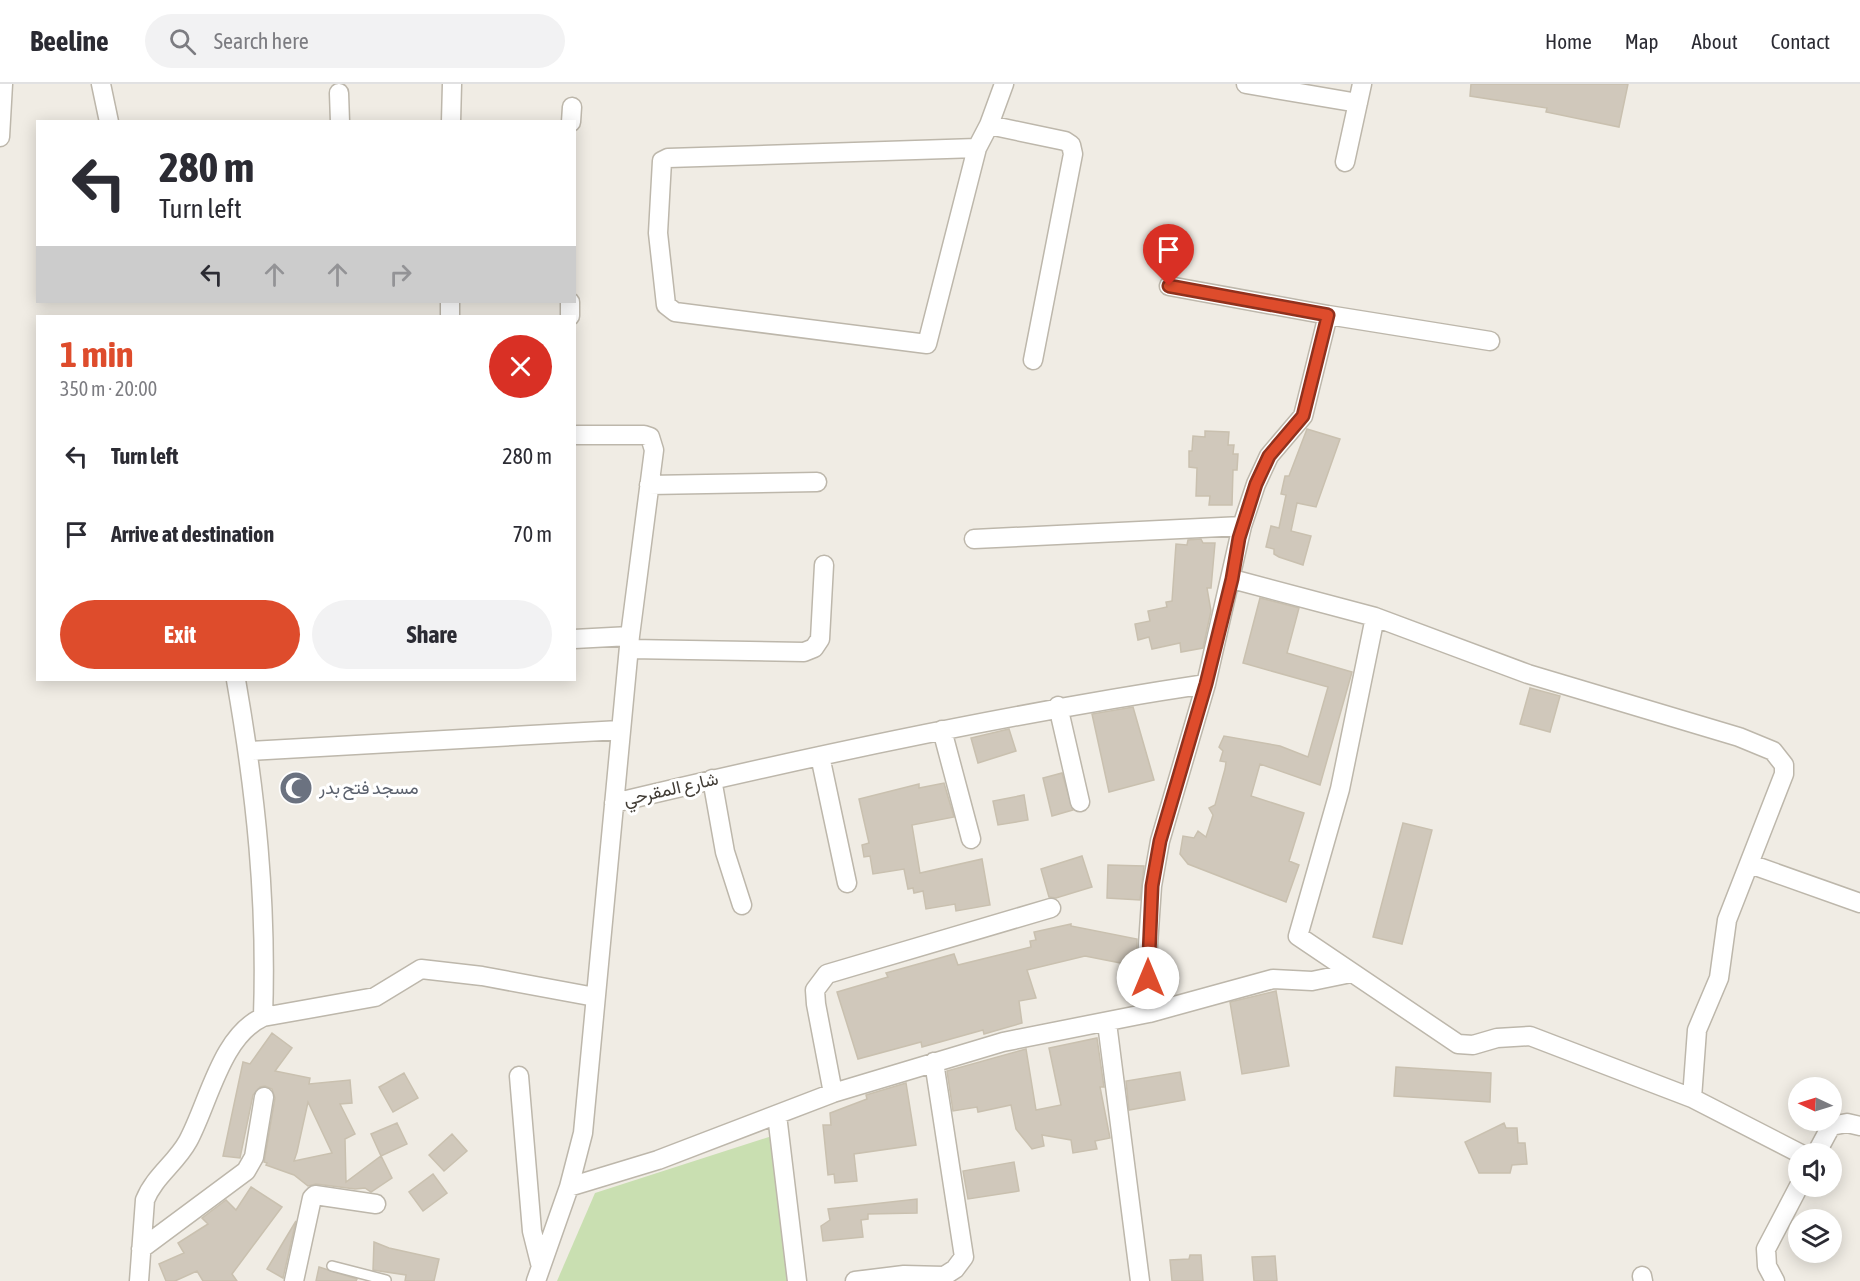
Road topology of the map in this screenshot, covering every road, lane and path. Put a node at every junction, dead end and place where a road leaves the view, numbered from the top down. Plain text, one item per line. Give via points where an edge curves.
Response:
1 (3, 84) edge
2 (101, 84) edge
3 (452, 84) edge
4 (1004, 84) edge
5 (1246, 84) edge
6 (1362, 84) edge
7 (339, 93) dead end
8 (1358, 103) junction
9 (109, 120) edge
10 (340, 120) edge
11 (451, 120) edge
12 (989, 125) junction
13 (0, 137) edge
14 (977, 148) junction
15 (1345, 162) dead end
16 (1169, 286) dead end
17 (1328, 315) junction
18 (1490, 341) dead end
19 (1033, 360) dead end
20 (576, 435) edge
21 (817, 482) dead end
22 (649, 485) junction
23 (1242, 526) junction
24 (974, 539) dead end
25 (824, 565) dead end
26 (1232, 579) junction
27 (1375, 617) junction
28 (576, 639) edge
29 (630, 642) junction
30 (236, 681) edge
31 (1206, 684) junction
32 (1058, 706) junction
33 (620, 730) junction
34 (942, 730) junction
35 (249, 751) junction
36 (820, 756) junction
37 (712, 779) junction
38 (614, 802) junction
39 (1080, 802) dead end
40 (971, 839) dead end
41 (1750, 864) junction
42 (846, 883) dead end
43 (1860, 903) edge
44 (742, 905) dead end
45 (1051, 908) dead end
46 (1351, 973) junction
47 (595, 997) junction
48 (1149, 1013) junction
49 (263, 1017) junction
50 (1107, 1023) junction
51 (934, 1062) junction
52 (519, 1076) dead end
53 (833, 1093) junction
54 (264, 1097) dead end
55 (1692, 1098) junction
56 (777, 1115) junction
57 (1860, 1126) edge
58 (1822, 1143) edge
59 (1788, 1147) edge
60 (569, 1187) junction
61 (1793, 1197) edge
62 (376, 1204) dead end
63 (141, 1249) junction
64 (332, 1266) dead end
65 (538, 1274) edge
66 (366, 1278) edge
67 (386, 1280) edge
68 (139, 1281) edge
69 (294, 1281) edge
70 (797, 1281) edge
71 (855, 1281) edge
72 (1140, 1281) edge
73 (1775, 1281) edge

1 - 13 street
2 - 9 street
3 - 11 street
4 - 12 street
5 - 8 street
6 - 8 street
7 - 10 street
8 - 15 street
12 - 14 street
12 - 19 street via 1065,141 1073,154
14 - 14 street via 927,344 675,312 666,305 658,233 662,161
16 - 17 street
17 - 18 street
17 - 23 street via 1303,416 1269,456
20 - 22 street via 650,437 654,450
21 - 22 street
22 - 29 street
23 - 24 street
23 - 26 street
25 - 29 street via 820,639 814,648 804,651
26 - 27 street
26 - 31 street
27 - 41 street via 1528,674 1773,751 1784,765 1784,774
27 - 46 street via 1341,789 1298,936
28 - 29 street
29 - 33 street
30 - 35 street
31 - 32 street, شارع المقرحي
31 - 48 street via 1160,841 1152,886 1147,960
32 - 34 street, شارع المقرحي
32 - 39 street
33 - 35 street
33 - 38 street
34 - 36 street, شارع المقرحي
34 - 40 street
35 - 49 street via 260,838
36 - 37 street, شارع المقرحي
36 - 42 street
37 - 38 street, شارع المقرحي
37 - 44 street via 725,852
38 - 47 street, شارع المقرحي
41 - 43 street
41 - 55 street via 1727,920 1719,978 1697,1030
45 - 53 street via 826,974 815,990
46 - 48 street via 1312,981 1273,979
46 - 55 street via 1458,1044 1530,1036
47 - 49 street via 421,969 375,997
47 - 60 street, شارع المقرحي via 583,1133
48 - 50 street
49 - 63 street via 238,1034 188,1142 149,1190
50 - 51 street via 1003,1042
50 - 72 street
51 - 53 street
51 - 71 street via 964,1257 956,1269 944,1276 904,1275
52 - 65 street
53 - 56 street
54 - 63 street via 254,1157 246,1171
55 - 59 street
56 - 60 street via 658,1161
56 - 70 street
57 - 58 street via 1831,1126
60 - 65 street, شارع المقرحي
61 - 73 street via 1766,1249 1767,1266
62 - 69 street via 312,1198
63 - 68 street
64 - 66 lane
66 - 67 lane

